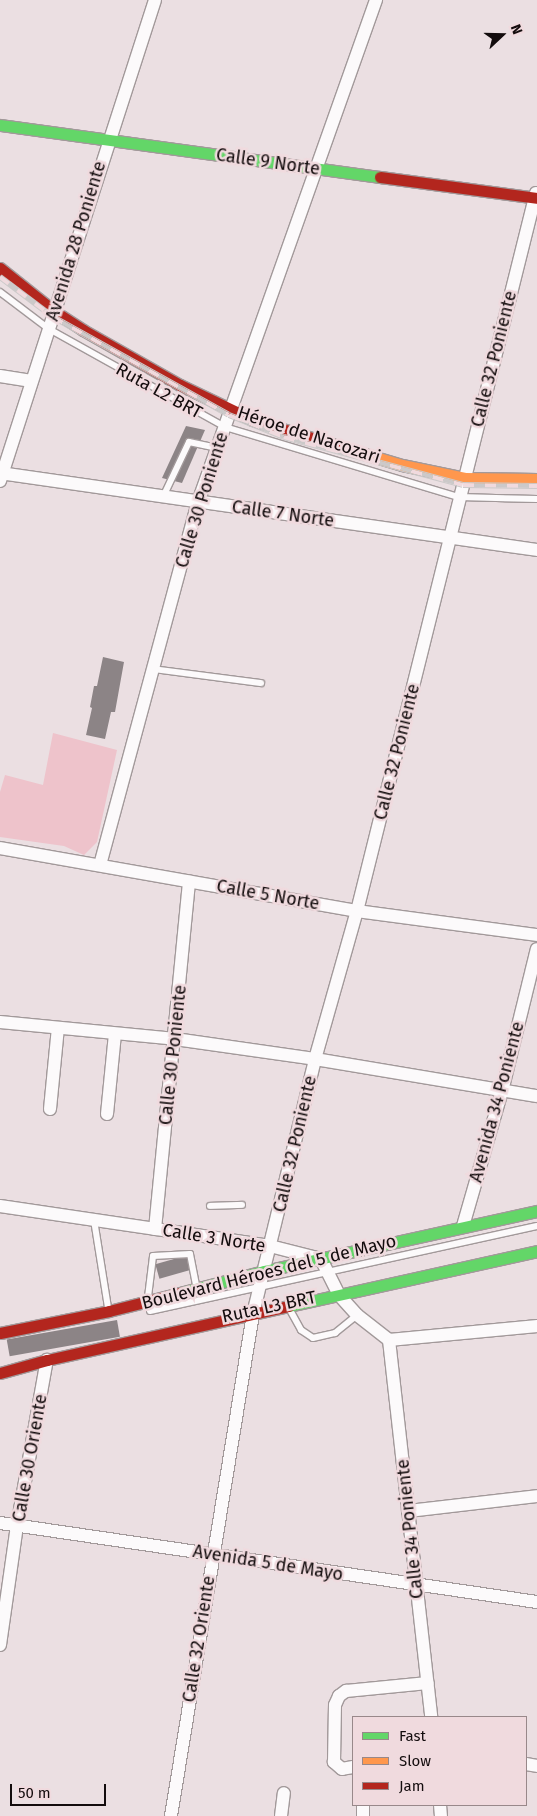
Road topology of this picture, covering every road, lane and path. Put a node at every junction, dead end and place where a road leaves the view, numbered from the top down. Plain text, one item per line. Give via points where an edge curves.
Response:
1 (155, 0) edge
2 (376, 0) edge
3 (0, 125) edge
4 (108, 140) junction
5 (316, 168) junction
6 (536, 194) edge
7 (0, 268) edge
8 (0, 292) edge
9 (54, 311) junction
10 (49, 329) junction
11 (0, 376) edge
12 (32, 381) junction
13 (230, 410) junction
14 (224, 427) junction
15 (217, 448) junction
16 (1, 476) edge
17 (465, 478) junction
18 (537, 479) edge
19 (163, 496) junction
20 (459, 497) junction
21 (537, 499) edge
22 (198, 502) junction
23 (450, 537) junction
24 (537, 550) edge
25 (153, 669) junction
26 (262, 683) dead end
27 (0, 848) edge
28 (100, 865) junction
29 (189, 882) junction
30 (357, 911) junction
31 (537, 935) edge
32 (537, 949) edge
33 (0, 1022) edge
34 (58, 1028) junction
35 (115, 1034) junction
36 (175, 1039) junction
37 (315, 1059) junction
38 (502, 1091) junction
39 (537, 1096) edge
40 (50, 1109) dead end
41 (107, 1114) dead end
42 (242, 1205) dead end
43 (0, 1206) edge
44 (210, 1206) dead end
45 (537, 1211) edge
46 (94, 1220) junction
47 (463, 1226) junction
48 (537, 1226) edge
49 (155, 1229) junction
50 (537, 1244) edge
51 (270, 1246) junction
52 (537, 1251) edge
53 (321, 1259) junction
54 (264, 1271) junction
55 (328, 1272) junction
56 (261, 1286) junction
57 (196, 1288) junction
58 (338, 1294) junction
59 (148, 1301) junction
60 (288, 1307) junction
61 (109, 1311) junction
62 (254, 1312) junction
63 (139, 1313) dead end
64 (357, 1316) junction
65 (537, 1326) edge
66 (0, 1333) edge
67 (389, 1340) junction
68 (47, 1360) junction
69 (14, 1361) dead end
70 (0, 1373) edge
71 (537, 1496) edge
72 (408, 1511) junction
73 (0, 1524) edge
74 (17, 1526) junction
75 (213, 1554) junction
76 (416, 1586) junction
77 (537, 1602) edge
78 (0, 1645) edge
79 (428, 1683) junction
80 (431, 1716) edge
81 (352, 1767) edge
82 (284, 1793) dead end
83 (171, 1816) edge
84 (282, 1816) edge

1 - 4 street, Avenida 28 Poniente
2 - 5 street, Calle 30 Poniente
3 - 4 main road, Calle 9 Norte
4 - 5 main road, Calle 9 Norte
4 - 9 street, Avenida 28 Poniente
5 - 6 main road, Calle 9 Norte
5 - 13 street, Calle 30 Poniente
6 - 17 street, Calle 32 Poniente
7 - 9 main road, Héroe de Nacozari
8 - 10 lane, Ruta L2 BRT
9 - 10 street, Avenida 28 Poniente
9 - 13 main road, Héroe de Nacozari via 180,385
10 - 12 street, Avenida 28 Poniente
10 - 14 lane, Ruta L2 BRT
11 - 12 street
12 - 16 street, Avenida 28 Poniente
13 - 14 street, Calle 30 Poniente
13 - 17 main road, Héroe de Nacozari via 284,431 402,465
14 - 15 street, Calle 30 Poniente
14 - 20 lane, Ruta L2 BRT
15 - 19 lane via 189,442
15 - 22 street, Calle 30 Poniente
16 - 19 street, Calle 7 Norte
17 - 18 main road, Héroe de Nacozari
17 - 20 street, Calle 32 Poniente
19 - 22 street, Calle 7 Norte
20 - 21 lane, Ruta L2 BRT
20 - 23 street, Calle 32 Poniente
22 - 23 street, Calle 7 Norte
22 - 25 street, Calle 30 Poniente
23 - 24 street, Calle 7 Norte
23 - 30 street, Calle 32 Poniente
25 - 26 lane
25 - 28 street, Calle 30 Poniente
27 - 28 street, Calle 5 Norte
28 - 29 street, Calle 5 Norte
29 - 30 street, Calle 5 Norte
29 - 36 street, Calle 30 Poniente
30 - 31 street, Calle 5 Norte
30 - 37 street, Calle 32 Poniente
32 - 38 street, Avenida 34 Poniente
33 - 34 street
34 - 35 street
34 - 40 street
35 - 36 street
35 - 41 street
36 - 37 street
36 - 49 street, Calle 30 Poniente
37 - 38 street
37 - 51 street, Calle 32 Poniente
38 - 39 street
38 - 47 street, Avenida 34 Poniente
42 - 44 lane
43 - 46 street, Calle 3 Norte
45 - 47 main road, Boulevard Héroes del 5 de Mayo
46 - 49 street, Calle 3 Norte
46 - 61 lane
47 - 53 main road, Boulevard Héroes del 5 de Mayo
48 - 55 lane, Ruta L3 BRT
49 - 51 street, Calle 3 Norte
50 - 58 lane, Ruta L3 BRT
51 - 53 street, Calle 3 Norte
51 - 54 street, Calle 32 Poniente
52 - 58 main road, Boulevard Héroes del 5 de Mayo
53 - 54 main road, Boulevard Héroes del 5 de Mayo
53 - 55 street
54 - 56 street, Calle 32 Poniente
54 - 57 main road, Boulevard Héroes del 5 de Mayo
55 - 56 lane, Ruta L3 BRT
55 - 58 street
56 - 62 street, Calle 32 Poniente
56 - 63 lane, Ruta L3 BRT
57 - 59 main road, Boulevard Héroes del 5 de Mayo
57 - 59 lane via 190,1254 153,1256
58 - 60 main road, Boulevard Héroes del 5 de Mayo
58 - 62 lane, Ruta L3 BRT
58 - 64 street
59 - 61 main road, Boulevard Héroes del 5 de Mayo
60 - 62 main road, Boulevard Héroes del 5 de Mayo
60 - 64 lane via 301,1330 313,1338 335,1333
61 - 66 main road, Boulevard Héroes del 5 de Mayo
62 - 68 main road, Boulevard Héroes del 5 de Mayo
62 - 69 lane, Ruta L3 BRT
62 - 75 street, Calle 32 Oriente
64 - 67 street
65 - 67 street
67 - 72 street, Calle 34 Poniente
68 - 70 main road, Boulevard Héroes del 5 de Mayo
68 - 74 street, Calle 30 Oriente
71 - 72 street
72 - 76 street, Calle 34 Poniente
73 - 74 street, Avenida 5 de Mayo
74 - 75 street, Avenida 5 de Mayo
74 - 78 street, Calle 30 Oriente
75 - 76 street, Avenida 5 de Mayo
75 - 83 street, Calle 32 Oriente
76 - 77 street, Avenida 5 de Mayo
76 - 79 street, Calle 34 Poniente
79 - 80 street, Calle 34 Poniente
79 - 81 street via 346,1691 339,1696 335,1705 334,1762 342,1769
82 - 84 street

